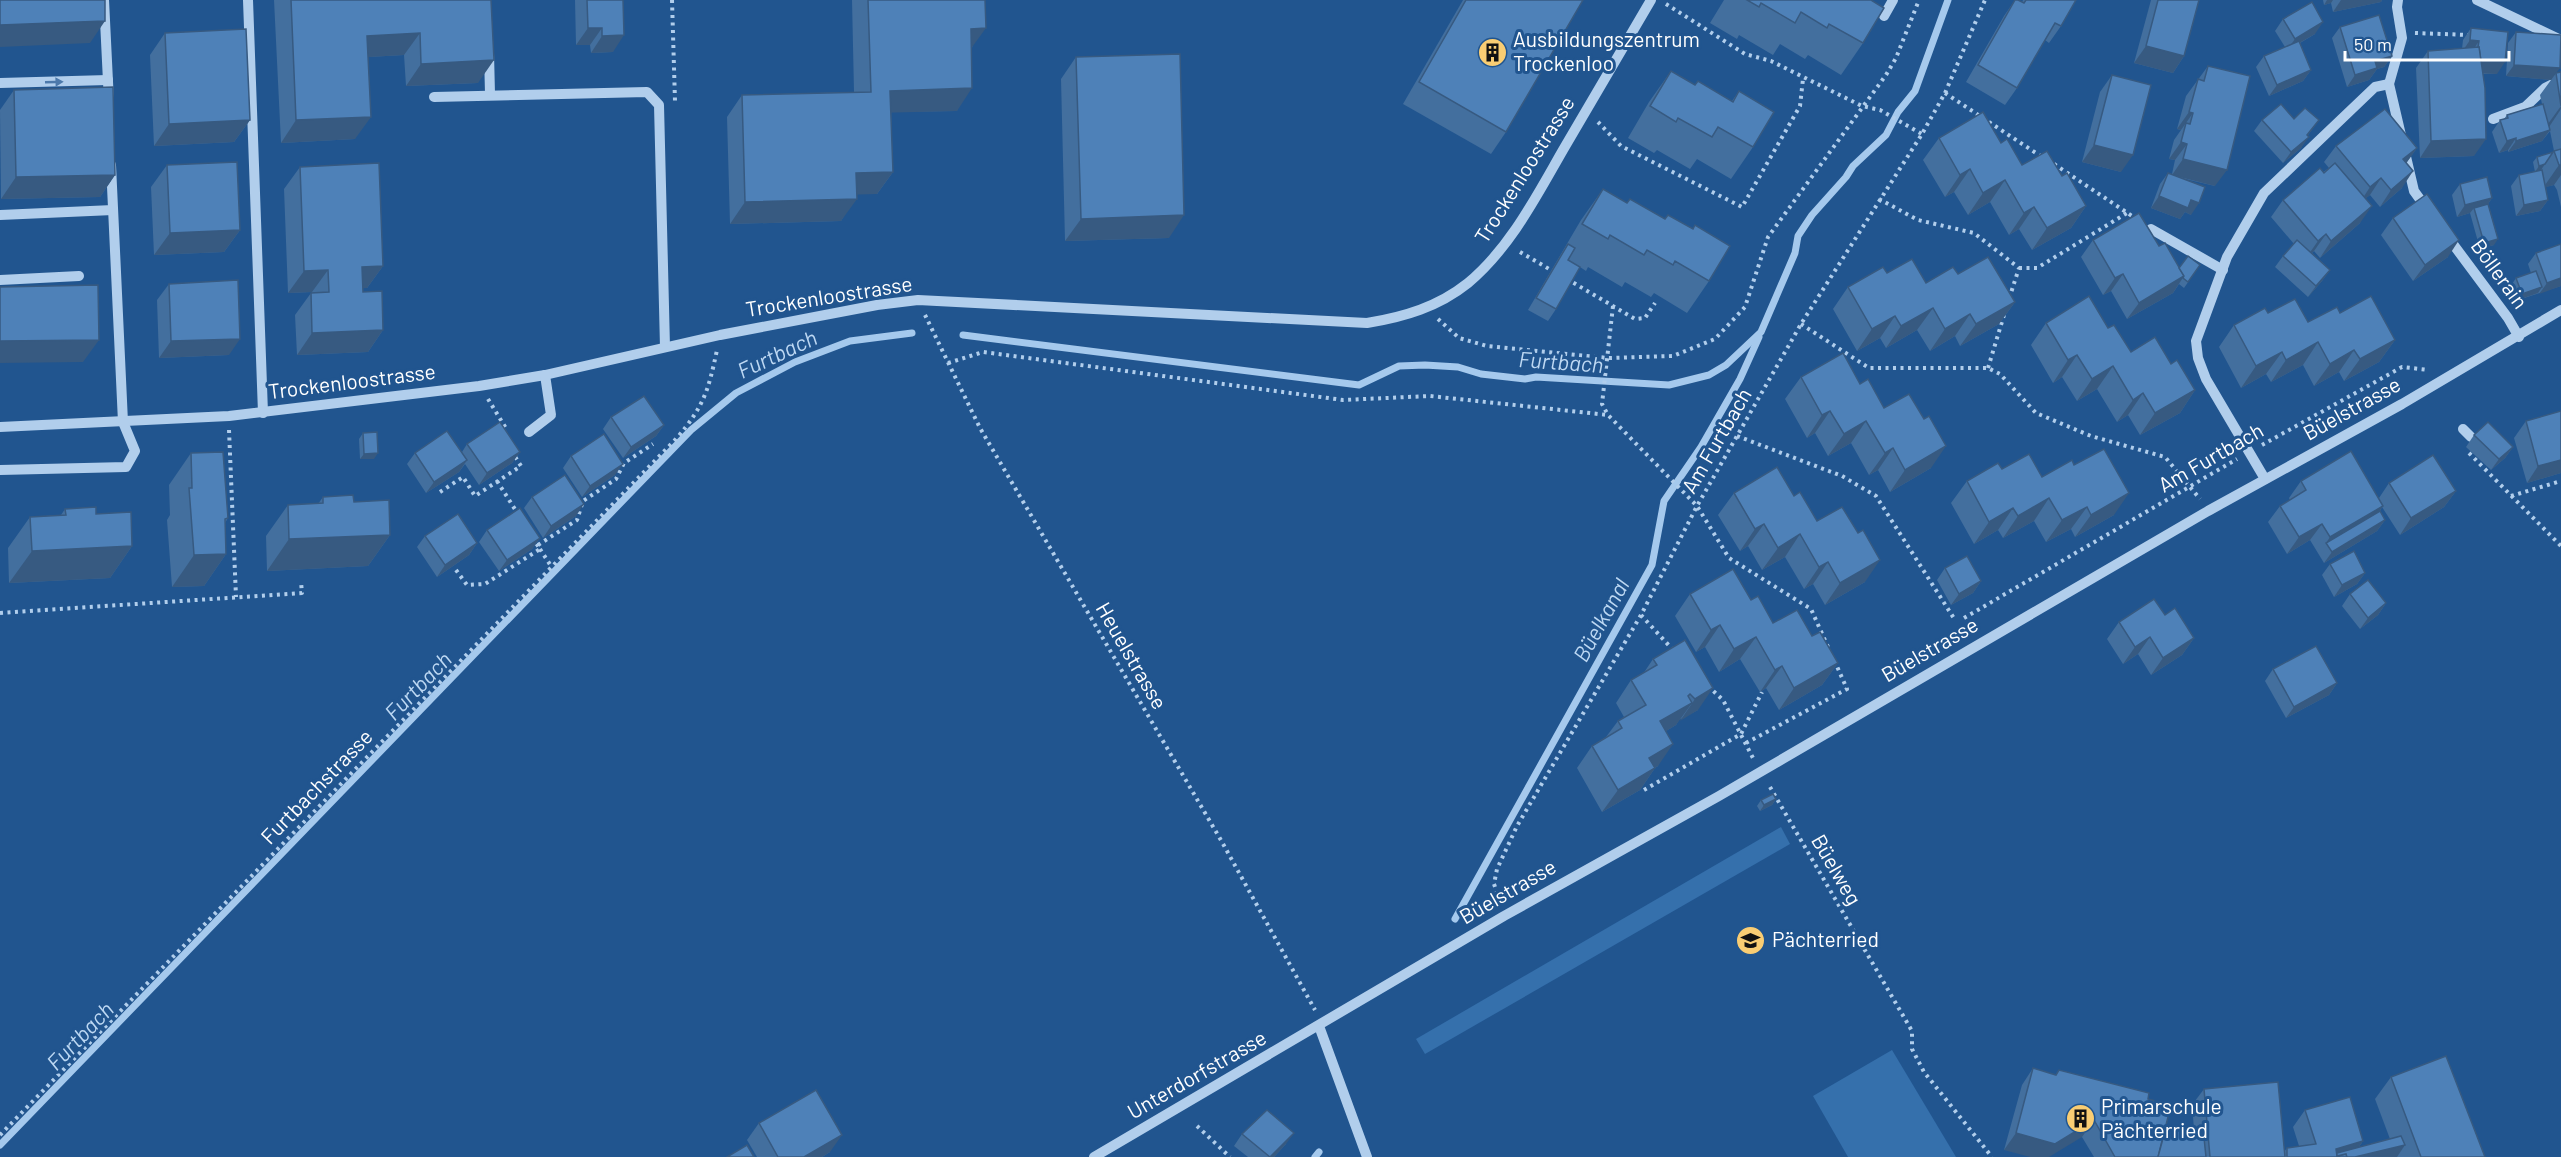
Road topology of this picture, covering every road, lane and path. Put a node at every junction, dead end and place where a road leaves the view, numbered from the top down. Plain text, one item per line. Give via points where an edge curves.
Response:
1 (104, 0) edge
2 (249, 0) edge
3 (1651, 0) edge
4 (1893, 0) edge
5 (1919, 0) edge
6 (1985, 0) edge
7 (2398, 0) edge
8 (2477, 0) edge
9 (1666, 4) dead end
10 (2500, 5) edge
11 (1884, 16) dead end
12 (488, 35) edge
13 (2482, 35) edge
14 (2402, 38) junction
15 (2561, 40) edge
16 (1803, 79) junction
17 (108, 80) junction
18 (2561, 80) edge
19 (0, 83) edge
20 (2389, 84) junction
21 (1945, 93) junction
22 (490, 94) junction
23 (434, 97) dead end
24 (1862, 106) junction
25 (109, 116) edge
26 (2493, 119) dead end
27 (1598, 122) dead end
28 (1922, 134) junction
29 (111, 151) edge
30 (1879, 199) junction
31 (113, 210) junction
32 (2127, 213) junction
33 (0, 215) edge
34 (2151, 229) joint
35 (1520, 252) dead end
36 (2019, 268) junction
37 (2223, 270) junction
38 (79, 276) dead end
39 (0, 280) edge
40 (918, 300) junction
41 (2009, 301) edge
42 (1655, 303) dead end
43 (1613, 306) junction
44 (1427, 308) junction
45 (2561, 310) edge
46 (2005, 312) edge
47 (1801, 324) junction
48 (720, 335) junction
49 (2519, 337) junction
50 (665, 347) junction
51 (1608, 358) junction
52 (948, 363) junction
53 (1988, 368) junction
54 (545, 375) junction
55 (2445, 379) junction
56 (479, 386) junction
57 (262, 413) junction
58 (1608, 415) junction
59 (229, 416) junction
60 (123, 422) junction
61 (0, 427) edge
62 (2463, 429) joint
63 (529, 432) dead end
64 (1737, 436) junction
65 (2471, 437) dead end
66 (506, 443) edge
67 (653, 444) edge
68 (511, 450) edge
69 (2250, 452) junction
70 (0, 470) edge
71 (2265, 478) junction
72 (497, 481) junction
73 (2561, 481) edge
74 (2192, 486) junction
75 (440, 492) dead end
76 (2511, 496) junction
77 (1697, 506) junction
78 (2208, 511) junction
79 (520, 518) edge
80 (532, 536) edge
81 (2561, 546) edge
82 (539, 547) junction
83 (551, 566) junction
84 (456, 570) edge
85 (301, 582) dead end
86 (236, 597) junction
87 (0, 613) edge
88 (1641, 615) junction
89 (1964, 618) dead end
90 (1954, 620) dead end
91 (1678, 655) edge
92 (1700, 679) edge
93 (1762, 692) dead end
94 (1741, 734) junction
95 (1746, 743) junction
96 (1752, 756) dead end
97 (1770, 787) dead end
98 (1644, 790) edge
99 (1500, 903) dead end
100 (1321, 1025) junction
101 (1197, 1126) dead end
102 (0, 1135) edge
103 (1094, 1157) edge
104 (1230, 1157) edge
105 (1367, 1157) edge
106 (1992, 1157) edge

1 - 17 street
2 - 57 street
3 - 44 street, Trockenloostrasse via 1528,209 1496,256 1466,284
4 - 11 street
5 - 24 path via 1896,58
6 - 21 path, Am Furtbach
7 - 14 street, Böllerain
8 - 10 street
9 - 16 path via 1745,54 1771,61
10 - 15 street
12 - 22 street
13 - 14 path via 2414,33
14 - 20 street, Böllerain
16 - 24 path
16 - 27 path via 1800,106 1742,207 1621,146
19 -> 17 street
17 - 25 street
18 - 26 street via 2544,88 2525,107
20 - 37 street via 2375,87 2264,193 2247,218
20 - 49 street, Böllerain via 2414,191
21 - 28 path, Am Furtbach
21 - 32 path
22 - 23 street
22 - 50 street via 647,92 659,105
24 - 28 path via 1880,110
24 - 51 path via 1768,237 1745,307 1715,339 1673,356
28 - 30 path, Am Furtbach
29 - 31 street
30 - 36 path via 1918,220 1974,233
30 - 47 path, Am Furtbach
31 - 33 street
31 - 60 street
32 - 34 path
32 - 36 path via 2037,268
34 - 37 street
35 - 43 path
36 - 41 path
37 - 69 street via 2196,341 2198,358 2206,379
38 - 39 street
40 - 44 street, Trockenloostrasse via 1368,323
40 - 48 street, Trockenloostrasse
40 - 52 path, Heuelstrasse
42 - 43 path via 1645,318 1635,319
43 - 51 path
44 - 51 path via 1459,338 1487,346
45 - 49 street, Büelstrasse
46 - 53 path
47 - 53 path via 1869,368
47 - 64 path, Am Furtbach
48 - 50 street, Trockenloostrasse
48 - 83 path, Furtbachstrasse via 708,392 699,412
49 - 55 street, Büelstrasse
50 - 54 street, Trockenloostrasse
51 - 58 path via 1602,404
52 - 58 path via 983,352 1343,400 1431,396
52 - 100 path, Heuelstrasse via 980,428 1222,842
53 - 74 path via 2000,374 2036,413 2091,436 2165,457
54 - 56 street, Trockenloostrasse
54 - 63 street via 551,415
55 - 69 path, Am Furtbach via 2433,370 2402,367
55 - 71 street, Büelstrasse
56 - 57 street, Trockenloostrasse
56 - 66 path via 507,430 501,435
57 - 59 street, Trockenloostrasse
58 - 77 path
59 - 60 street, Trockenloostrasse
59 - 86 path
60 - 61 street, Trockenloostrasse
60 - 70 street via 135,451 126,468
62 - 65 street
62 - 76 path via 2455,439
64 - 77 path, Am Furtbach
64 - 90 path via 1842,476 1876,496
67 - 82 path via 624,463 616,479 583,501 577,520
68 - 72 path via 521,466
69 - 71 street
69 - 74 path, Am Furtbach
71 - 78 street, Büelstrasse
72 - 75 path via 476,495 463,477
72 - 79 path
73 - 76 path
74 - 78 path
74 - 89 path, Am Furtbach
76 - 81 path
77 - 88 path, Am Furtbach
77 - 95 path via 1729,558 1811,609 1847,689
78 - 100 street, Büelstrasse
80 - 82 path
82 - 83 path
82 - 84 path via 485,584 467,585
83 - 102 path, Furtbachstrasse
85 - 86 path via 302,593
86 - 87 path
88 - 91 path
88 - 99 path, Am Furtbach via 1507,848 1494,884
92 - 94 path via 1723,700
93 - 94 path
94 - 95 path
94 - 98 path
95 - 96 path
97 - 106 path, Büelweg via 1912,1031 1912,1050 1924,1072
100 - 103 street, Unterdorfstrasse
100 - 105 street
101 - 104 path

